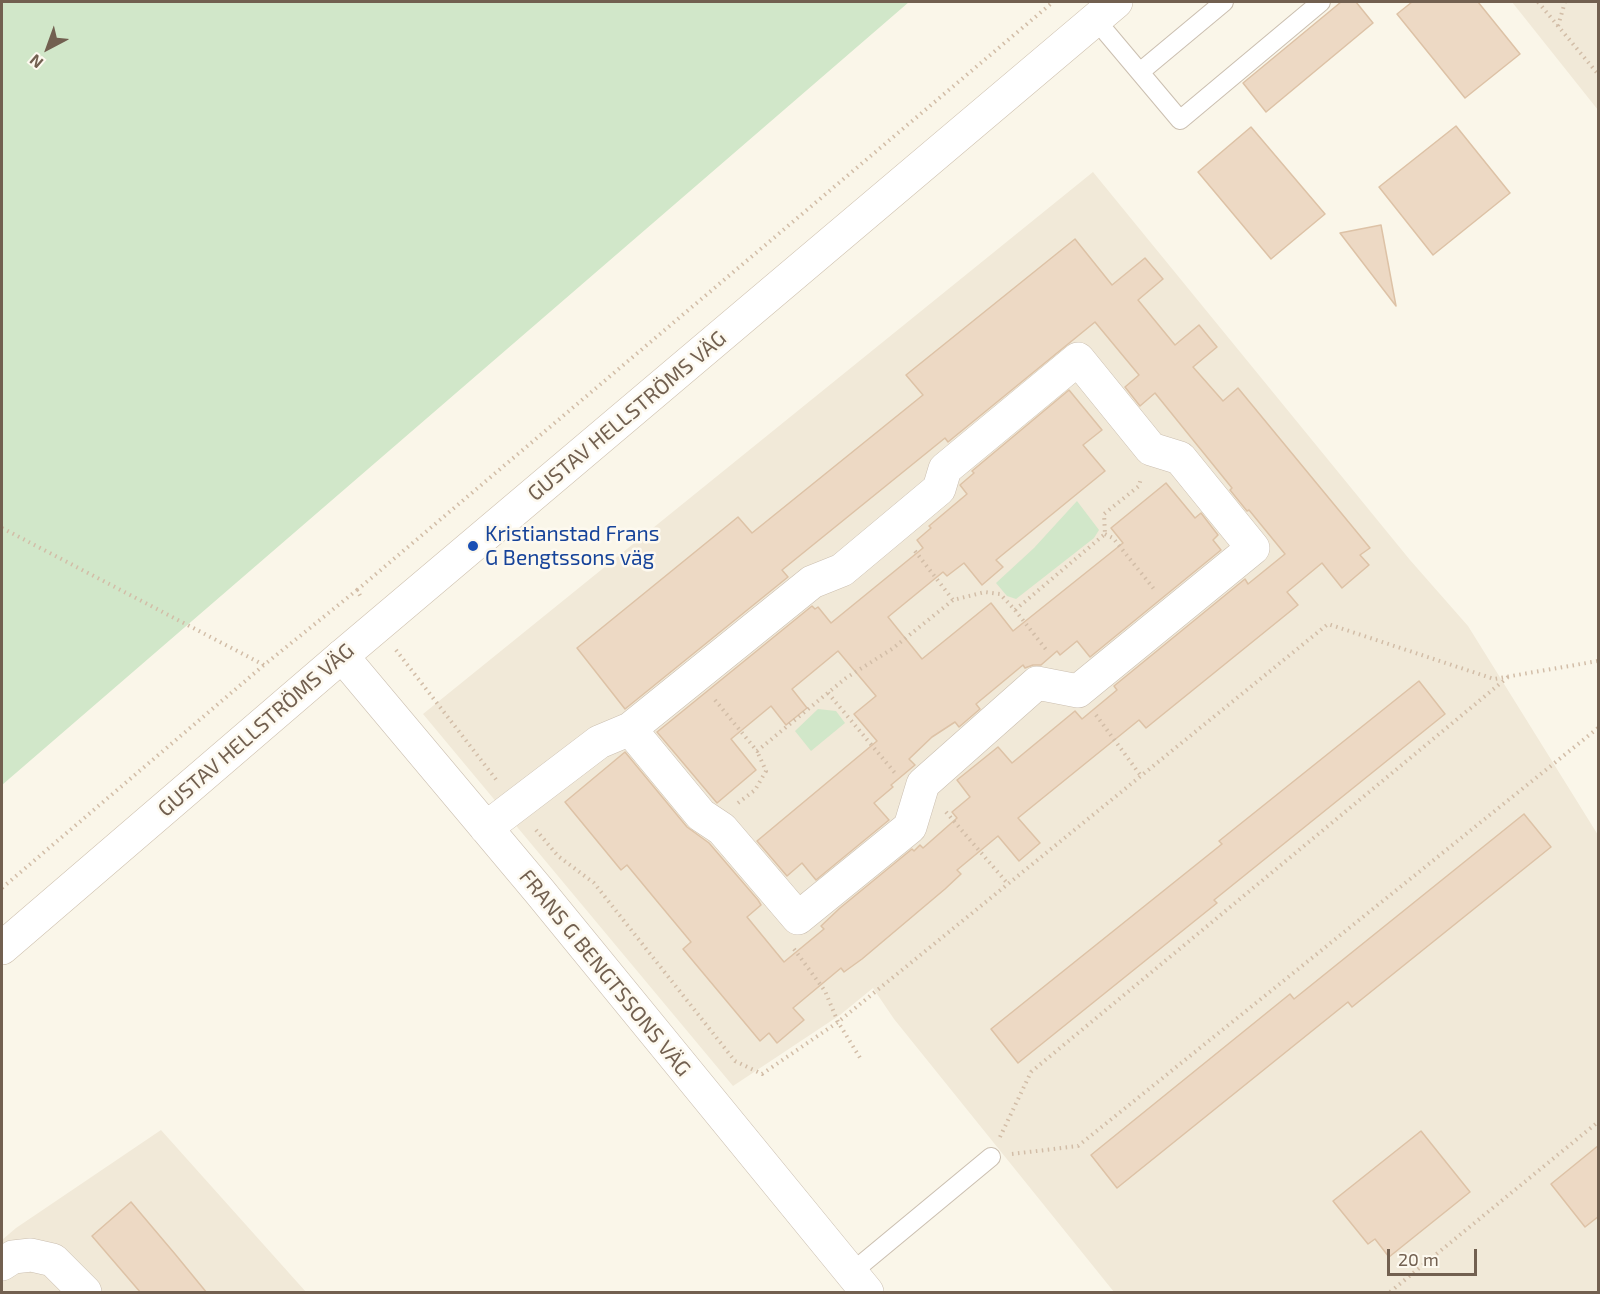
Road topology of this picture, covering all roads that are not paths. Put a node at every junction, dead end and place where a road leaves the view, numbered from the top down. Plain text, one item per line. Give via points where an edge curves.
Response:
1 (1224, 2) edge
2 (1320, 2) edge
3 (1106, 10) edge
4 (1140, 72) junction
5 (342, 656) junction
6 (630, 729) junction
7 (486, 828) junction
8 (2, 948) edge
9 (991, 1157) road end
10 (2, 1264) edge
11 (859, 1283) edge
12 (85, 1293) edge

1 - 4 lane
2 - 4 lane via 1180,120
3 - 4 lane
3 - 5 street, GUSTAV HELLSTRÖMS VÄG
5 - 7 street, FRANS G BENGTSSONS VÄG
5 - 8 street, GUSTAV HELLSTRÖMS VÄG
6 - 6 street via 701,815 722,829 798,918 910,827 923,784 1037,683 1078,691 1253,548 1179,458 1151,449 1078,359 945,469 939,489 842,570 812,582
6 - 7 street via 599,742
7 - 11 street, FRANS G BENGTSSONS VÄG
9 - 11 lane
10 - 12 street via 14,1257 31,1255 53,1260

